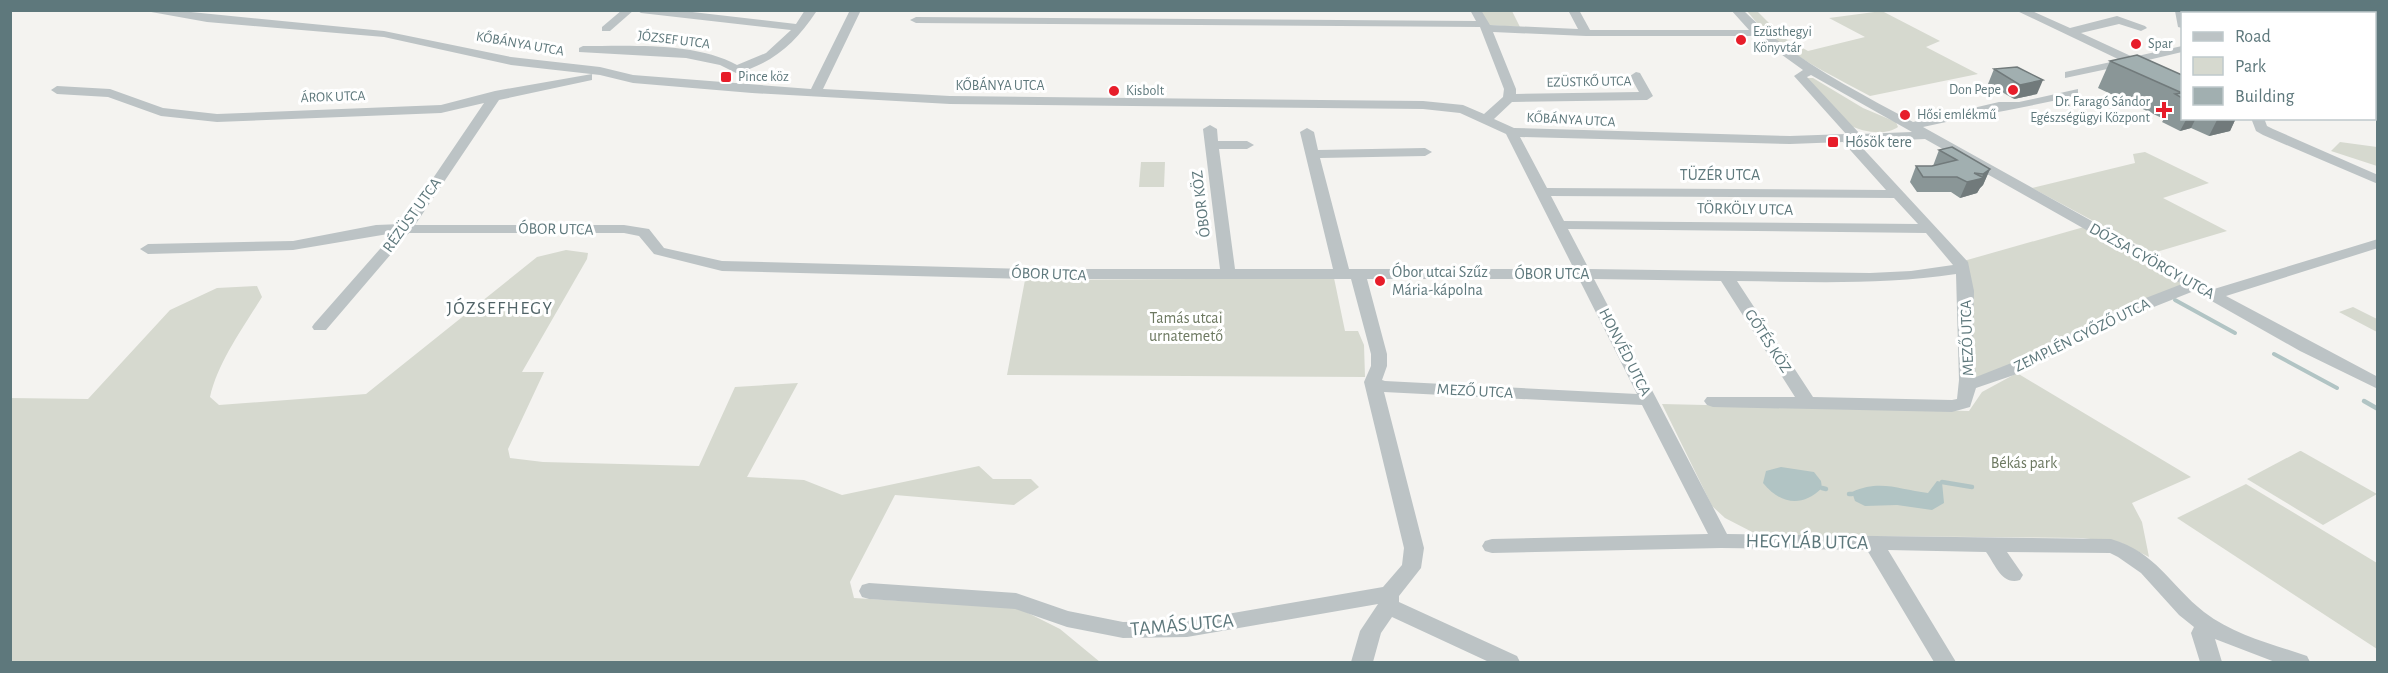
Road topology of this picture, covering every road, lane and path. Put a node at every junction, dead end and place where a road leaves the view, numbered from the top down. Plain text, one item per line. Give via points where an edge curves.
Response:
1 (145, 10) edge
2 (629, 10) edge
3 (641, 10) edge
4 (856, 10) edge
5 (1475, 10) edge
6 (1572, 10) edge
7 (1736, 10) edge
8 (2020, 10) edge
9 (810, 12) dead end
10 (1182, 16) edge
11 (916, 21) dead end
12 (1484, 26) junction
13 (800, 28) junction
14 (2141, 28) dead end
15 (606, 29) dead end
16 (1586, 33) junction
17 (1757, 33) junction
18 (2070, 33) junction
19 (2181, 49) edge
20 (583, 50) dead end
21 (2132, 60) junction
22 (736, 69) junction
23 (1811, 70) junction
24 (610, 75) junction
25 (2069, 75) dead end
26 (1636, 76) dead end
27 (2181, 83) edge
28 (733, 87) junction
29 (57, 90) dead end
30 (458, 92) dead end
31 (2074, 92) dead end
32 (815, 93) junction
33 (495, 95) junction
34 (1509, 98) junction
35 (449, 107) junction
36 (1485, 119) junction
37 (2258, 120) edge
38 (1912, 126) junction
39 (1210, 129) dead end
40 (1307, 132) dead end
41 (1511, 132) junction
42 (1928, 135) junction
43 (1851, 137) junction
44 (1212, 145) junction
45 (1247, 145) dead end
46 (1425, 152) dead end
47 (1312, 154) junction
48 (2378, 180) edge
49 (1542, 192) junction
50 (1898, 194) junction
51 (1560, 225) junction
52 (406, 228) junction
53 (1930, 229) junction
54 (2378, 243) edge
55 (148, 249) dead end
56 (1962, 268) junction
57 (1350, 274) junction
58 (1586, 274) junction
59 (1228, 275) junction
60 (1727, 277) junction
61 (2195, 285) junction
62 (2212, 295) junction
63 (320, 327) dead end
64 (1372, 382) junction
65 (1969, 384) junction
66 (2378, 384) edge
67 (1650, 400) junction
68 (1713, 401) dead end
69 (1808, 404) junction
70 (1721, 541) junction
71 (1873, 543) junction
72 (1991, 544) junction
73 (1492, 546) dead end
74 (2013, 575) dead end
75 (869, 591) dead end
76 (1388, 600) junction
77 (2207, 625) junction
78 (1362, 663) edge
79 (1509, 663) edge
80 (1945, 663) edge
81 (2211, 663) edge
82 (2299, 663) edge

1 - 24 street, KŐBÁNYA UTCA via 207,20 384,34 511,61
2 - 15 street
3 - 13 street
4 - 32 street
5 - 12 street
6 - 16 street
7 - 17 street, DÓZSA GYÖRGY UTCA
8 - 18 street
9 - 13 street
10 - 11 street
10 - 12 street
12 - 16 street
12 - 34 street via 1510,89
13 - 22 street via 770,58
14 - 18 street via 2117,19
16 - 17 street
17 - 23 street, DÓZSA GYÖRGY UTCA
18 - 21 street
19 - 21 street
20 - 22 street, JÓZSEF UTCA via 644,50 709,59
21 - 25 street
21 - 27 street
22 - 28 street via 729,78
23 - 38 street, DÓZSA GYÖRGY UTCA
23 - 43 street via 1800,76
24 - 28 street, KŐBÁNYA UTCA
24 - 33 street, ÁROK UTCA
26 - 34 street, EZÜSTKŐ UTCA via 1647,96
28 - 32 street, KŐBÁNYA UTCA
29 - 35 street, ÁROK UTCA via 110,93 158,111 204,117
30 - 35 street
31 - 38 street
32 - 36 street, KŐBÁNYA UTCA via 950,100 1423,105 1460,108
33 - 35 street, ÁROK UTCA
33 - 52 street, RÉZÜST UTCA
34 - 36 street
36 - 41 street, KŐBÁNYA UTCA
37 - 48 street via 2268,132
38 - 42 street, DÓZSA GYÖRGY UTCA
39 - 44 street, ÓBOR KÖZ
40 - 47 street
41 - 43 street, KŐBÁNYA UTCA via 1679,140
41 - 49 street, HONVÉD UTCA
42 - 43 street
42 - 61 street, DÓZSA GYÖRGY UTCA
43 - 50 street
44 - 45 street
44 - 59 street, ÓBOR KÖZ
46 - 47 street
47 - 57 street
49 - 50 street, TÜZÉR UTCA
49 - 51 street, HONVÉD UTCA
50 - 53 street
51 - 53 street, TÖRKÖLY UTCA
51 - 58 street, HONVÉD UTCA
52 - 55 street, ÓBOR UTCA via 373,228 305,244
52 - 59 street, ÓBOR UTCA via 637,230 644,232 659,251 722,266
52 - 63 street, RÉZÜST UTCA
53 - 56 street
54 - 62 street
56 - 60 street, ÓBOR UTCA via 1894,278
56 - 65 street, MEZŐ UTCA
57 - 58 street, ÓBOR UTCA
57 - 59 street, ÓBOR UTCA
57 - 64 street via 1379,354
58 - 60 street, ÓBOR UTCA
58 - 67 street, HONVÉD UTCA
60 - 69 street, GŐTÉS KÖZ
61 - 62 street, DÓZSA GYÖRGY UTCA
61 - 65 street, ZEMPLÉN GYŐZŐ UTCA via 2128,311 2002,375
62 - 66 street, DÓZSA GYÖRGY UTCA
64 - 67 street, MEZŐ UTCA via 1382,386
64 - 76 street via 1414,548 1411,568
65 - 69 street, MEZŐ UTCA via 1964,403 1952,406
67 - 70 street, HONVÉD UTCA
68 - 69 street, MEZŐ UTCA
70 - 71 street, HEGYLÁB UTCA
70 - 73 street, HEGYLÁB UTCA
71 - 72 street, HEGYLÁB UTCA
71 - 80 street
72 - 74 street
72 - 77 street, HEGYLÁB UTCA via 2097,545 2122,549 2144,562 2177,600
75 - 76 street, TAMÁS UTCA via 1016,601 1066,620 1123,630 1187,628
76 - 78 street via 1371,631
76 - 79 street
77 - 81 street via 2202,633
77 - 82 street

